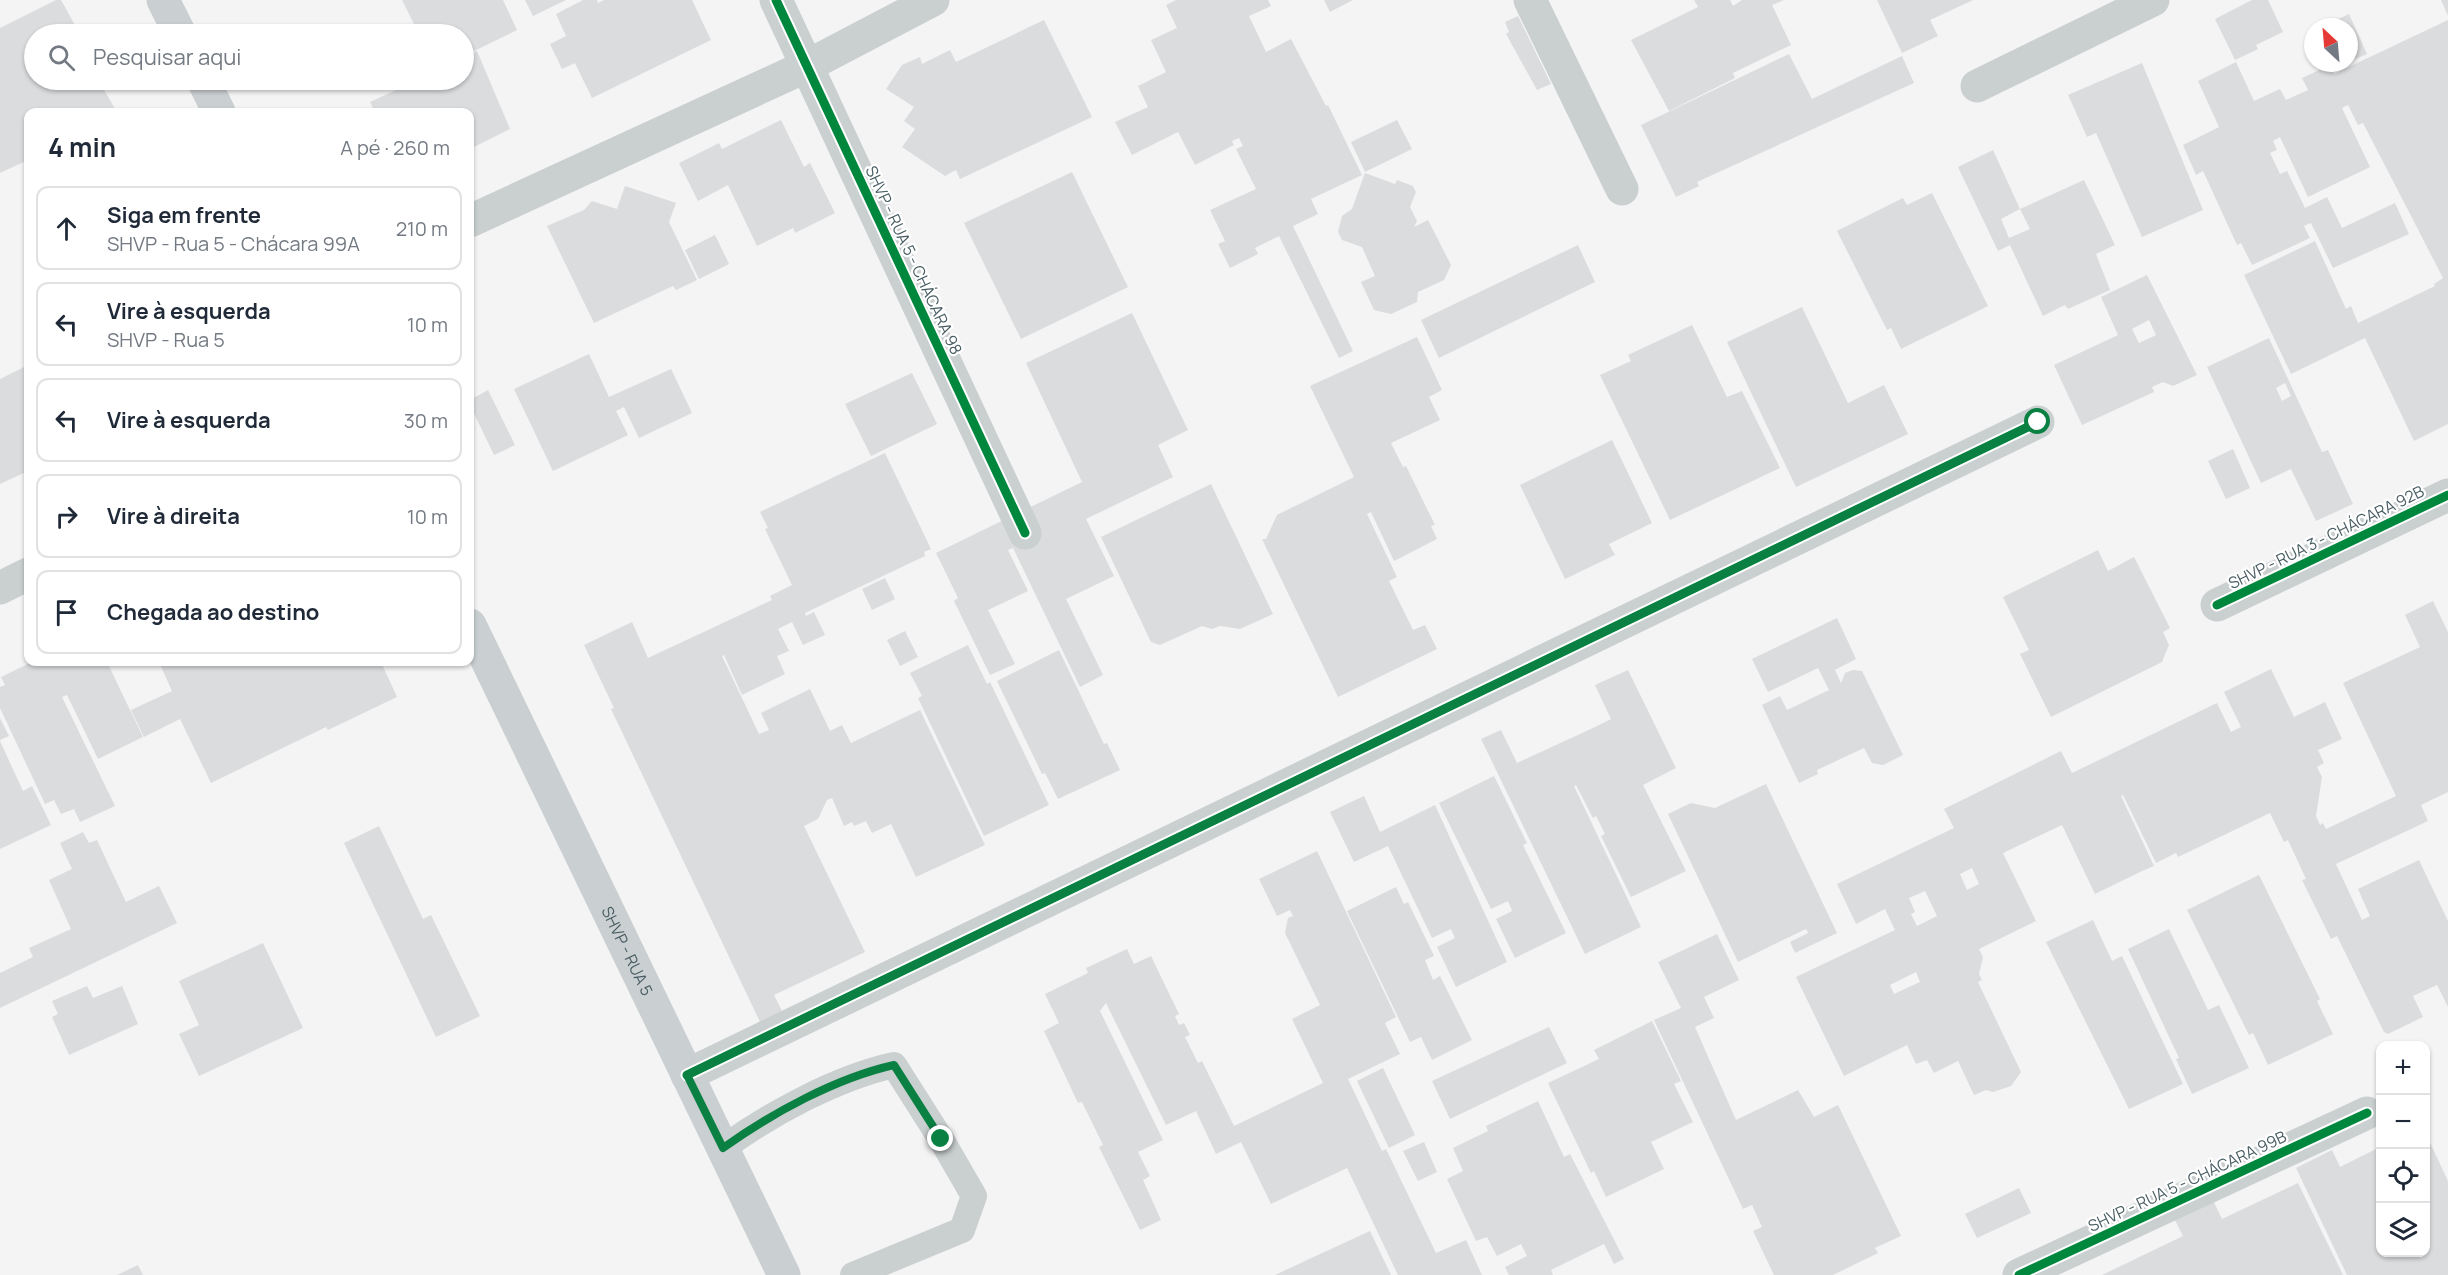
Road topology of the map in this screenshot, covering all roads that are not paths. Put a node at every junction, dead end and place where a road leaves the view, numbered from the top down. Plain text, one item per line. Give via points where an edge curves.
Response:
1 (163, 0) edge
2 (776, 0) edge
3 (933, 0) edge
4 (1530, 0) edge
5 (2153, 0) edge
6 (175, 24) edge
7 (807, 66) junction
8 (1977, 86) dead end
9 (208, 90) edge
10 (217, 108) edge
11 (1622, 189) dead end
12 (474, 219) edge
13 (2038, 422) dead end
14 (2448, 495) edge
15 (1025, 533) dead end
16 (24, 576) edge
17 (0, 588) edge
18 (2217, 605) dead end
19 (474, 633) edge
20 (687, 1075) junction
21 (2367, 1113) dead end
22 (723, 1148) junction
23 (784, 1275) edge
24 (853, 1275) edge
25 (2019, 1275) edge

1 - 6 street
2 - 7 street, SHVP - RUA 5 - CHÁCARA 98
3 - 7 street
4 - 11 street
5 - 8 street
7 - 12 street
7 - 15 street, SHVP - RUA 5 - CHÁCARA 98
9 - 10 street
13 - 20 street
14 - 18 street, SHVP - RUA 3 - CHÁCARA 92B
16 - 17 street
19 - 20 street, SHVP - RUA 5
20 - 22 street, SHVP - RUA 5
21 - 25 street, SHVP - RUA 5 - CHÁCARA 99B
22 - 23 street, SHVP - RUA 5
22 - 24 lane via 747,1131 860,1073 894,1065 974,1197 962,1230

